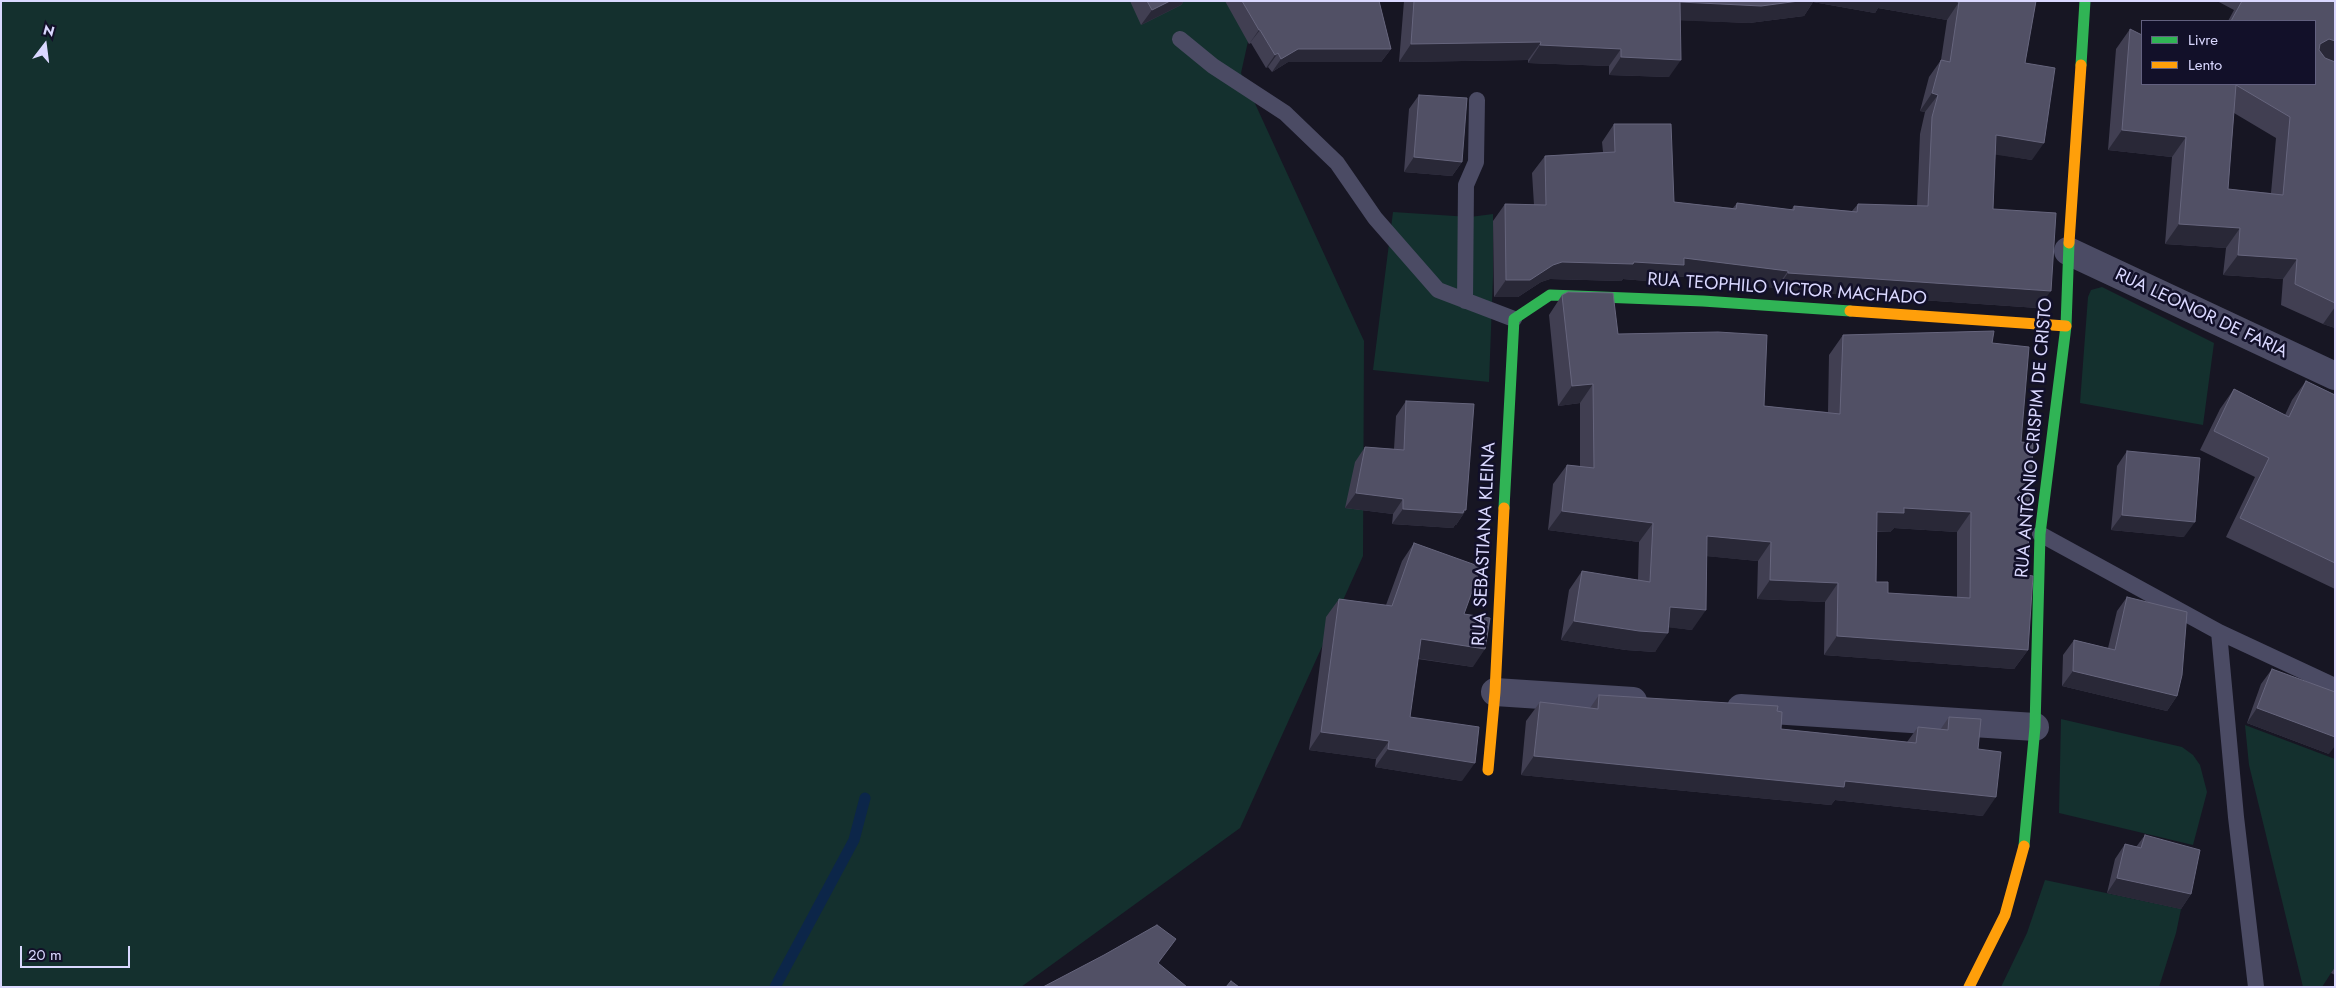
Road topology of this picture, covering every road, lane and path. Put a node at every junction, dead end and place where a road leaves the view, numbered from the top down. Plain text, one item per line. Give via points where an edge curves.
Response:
1 (2085, 1) edge
2 (1180, 39) dead end
3 (1477, 100) dead end
4 (2068, 251) junction
5 (1465, 300) junction
6 (1514, 319) junction
7 (2066, 326) junction
8 (2335, 376) edge
9 (2040, 534) junction
10 (2219, 632) junction
11 (2335, 686) edge
12 (1495, 692) junction
13 (1662, 702) edge
14 (1721, 706) edge
15 (2035, 727) junction
16 (1488, 770) dead end
17 (1970, 987) edge
18 (2256, 987) edge

1 - 4 street, RUA ANTÔNIO CRISPIM DE CRISTO
2 - 5 lane via 1213,66 1285,113 1337,163 1375,218 1438,290
3 - 5 lane via 1476,162 1466,185
4 - 7 street, RUA ANTÔNIO CRISPIM DE CRISTO
4 - 8 street, RUA LEONOR DE FARIA
5 - 6 lane
6 - 7 street, RUA TEOPHILO VICTOR MACHADO via 1550,295 1703,301
6 - 12 street, RUA SEBASTIANA KLEINA
7 - 9 street, RUA ANTÔNIO CRISPIM DE CRISTO
9 - 10 lane
9 - 15 street, RUA ANTÔNIO CRISPIM DE CRISTO
10 - 11 lane
10 - 18 lane
12 - 13 street
12 - 16 street, RUA SEBASTIANA KLEINA
14 - 15 street
15 - 17 street, RUA ANTÔNIO CRISPIM DE CRISTO via 2026,840 2005,915

